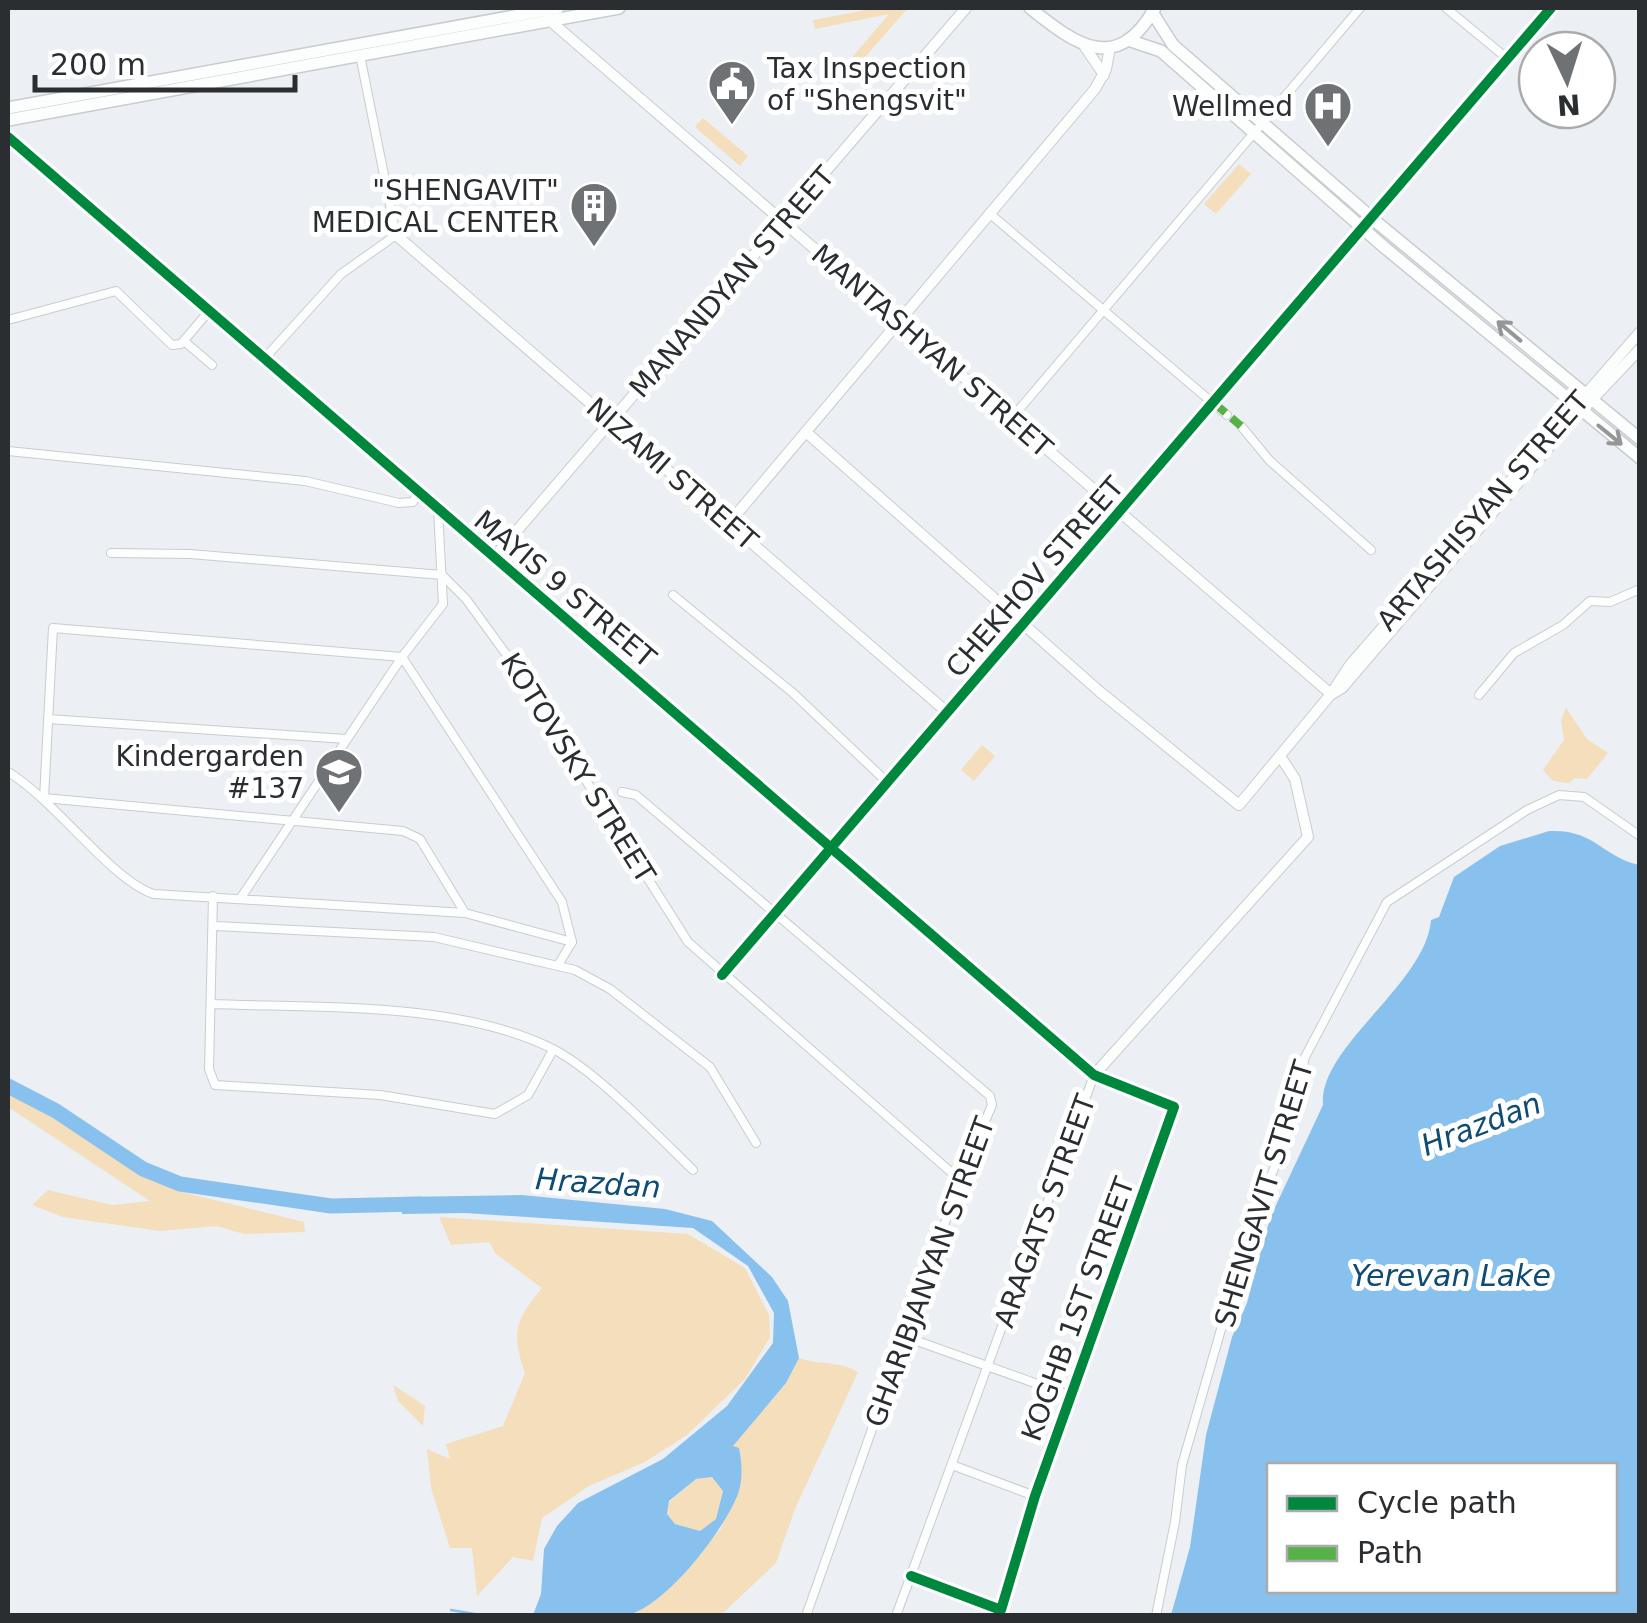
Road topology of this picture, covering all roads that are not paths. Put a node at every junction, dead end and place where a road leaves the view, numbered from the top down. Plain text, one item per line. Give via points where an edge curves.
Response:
1 (558, 8) edge
2 (619, 8) edge
3 (966, 8) edge
4 (1030, 8) edge
5 (1360, 8) edge
6 (1446, 8) edge
7 (1553, 8) edge
8 (536, 9) edge
9 (1154, 10) edge
10 (550, 20) junction
11 (1128, 40) junction
12 (1085, 47) junction
13 (1110, 47) junction
14 (360, 55) junction
15 (1508, 60) junction
16 (1104, 75) junction
17 (8, 108) edge
18 (8, 120) edge
19 (1259, 126) junction
20 (8, 136) edge
21 (989, 213) junction
22 (1368, 222) junction
23 (782, 223) junction
24 (396, 235) junction
25 (1103, 309) junction
26 (208, 312) junction
27 (8, 320) edge
28 (899, 321) junction
29 (1640, 332) edge
30 (184, 341) junction
31 (1640, 349) edge
32 (264, 360) junction
33 (212, 365) dead end
34 (1588, 397) junction
35 (1214, 403) junction
36 (1577, 409) junction
37 (1227, 414) dead end
38 (1011, 418) junction
39 (611, 422) junction
40 (1241, 426) dead end
41 (807, 433) junction
42 (1640, 439) edge
43 (8, 450) edge
44 (1640, 458) edge
45 (418, 493) junction
46 (438, 510) junction
47 (1120, 513) junction
48 (729, 523) junction
49 (1371, 550) dead end
50 (112, 553) dead end
51 (496, 555) junction
52 (442, 576) junction
53 (1640, 588) edge
54 (673, 595) dead end
55 (1023, 626) junction
56 (402, 657) junction
57 (1332, 694) junction
58 (1479, 695) dead end
59 (948, 713) junction
60 (48, 719) junction
61 (346, 738) junction
62 (1280, 756) junction
63 (8, 772) edge
64 (888, 783) junction
65 (622, 792) dead end
66 (44, 798) junction
67 (290, 821) junction
68 (1640, 836) edge
69 (832, 847) junction
70 (213, 896) junction
71 (242, 896) junction
72 (776, 912) junction
73 (464, 913) junction
74 (216, 926) junction
75 (572, 942) junction
76 (558, 965) junction
77 (722, 975) junction
78 (211, 1004) junction
79 (557, 1049) junction
80 (1094, 1075) junction
81 (756, 1143) dead end
82 (692, 1170) dead end
83 (960, 1180) junction
84 (903, 1336) junction
85 (988, 1366) junction
86 (1071, 1396) junction
87 (952, 1465) junction
88 (1035, 1496) junction
89 (910, 1576) junction
90 (806, 1616) edge
91 (896, 1616) edge
92 (1156, 1616) edge

1 - 8 main road
2 - 10 main road
3 - 23 street, MANANDYAN STREET
4 - 12 main road
5 - 19 street
6 - 15 street
7 - 15 street, CHEKHOV STREET
8 - 10 street, MANTASHYAN STREET
8 - 17 main road
9 - 11 main road
9 - 19 main road via 1173,44
10 - 14 main road
10 - 23 street, MANTASHYAN STREET
11 - 13 main road
11 - 19 main road via 1160,51
12 - 13 main road
12 - 16 street
13 - 16 street
14 - 18 main road
14 - 24 street
15 - 22 street, CHEKHOV STREET
16 - 21 street
19 - 22 main road
19 - 25 street
20 - 26 street, MAYIS 9 STREET
21 - 25 street
21 - 28 street
34 -> 22 main road
22 - 35 street, CHEKHOV STREET
22 - 36 main road
23 - 28 street, MANTASHYAN STREET
23 - 39 street, MANANDYAN STREET
24 - 32 street via 340,274
24 - 39 street, NIZAMI STREET
25 - 35 street
25 - 38 street
26 - 30 street
26 - 32 street, MAYIS 9 STREET
27 - 30 street via 116,291 172,345
28 - 38 street, MANTASHYAN STREET
28 - 41 street
29 - 34 street, ARTASHISYAN STREET
30 - 33 street
31 - 34 street, ARTASHISYAN STREET
32 - 45 street, MAYIS 9 STREET
34 - 36 street, ARTASHISYAN STREET
34 - 42 main road
35 - 37 street
35 - 47 street, CHEKHOV STREET
36 -> 44 main road
36 - 57 street, ARTASHISYAN STREET
38 - 47 street, MANTASHYAN STREET
39 - 48 street, NIZAMI STREET
39 - 51 street, MANANDYAN STREET
40 - 49 street via 1270,461
41 - 48 street
41 - 55 street
43 - 45 street via 305,480 400,503 413,502
45 - 46 street, MAYIS 9 STREET
46 - 51 street, MAYIS 9 STREET
46 - 52 street
47 - 55 street, CHEKHOV STREET
47 - 57 street, MANTASHYAN STREET
48 - 59 street, NIZAMI STREET
50 - 52 street
51 - 69 street, MAYIS 9 STREET
52 - 56 street via 443,604
52 - 77 street, KOTOVSKY STREET via 506,654 679,931
53 - 58 street via 1610,602 1590,600 1563,626 1514,653
54 - 64 street via 793,693
55 - 59 street, CHEKHOV STREET
55 - 62 street, ARTASHISYAN STREET via 1236,805
56 - 60 street via 58,626 52,633
56 - 61 street
56 - 75 street via 555,890
57 - 62 street, ARTASHISYAN STREET
59 - 64 street, CHEKHOV STREET
60 - 61 street
60 - 66 street
61 - 67 street
62 - 80 street, ARAGATS STREET via 1295,779 1308,837
63 - 66 street
64 - 69 street, CHEKHOV STREET
65 - 72 street, GHARIBJANYAN STREET via 636,795
66 - 67 street
66 - 70 street via 144,891
67 - 71 street
67 - 73 street via 415,835
68 - 92 street, SHENGAVIT STREET via 1584,797 1559,796 1386,902 1305,1057 1287,1137 1252,1225 1182,1464
69 - 72 street, CHEKHOV STREET
69 - 80 street, MAYIS 9 STREET
70 - 71 street
70 - 74 street
71 - 73 street
72 - 77 street, CHEKHOV STREET
72 - 83 street, GHARIBJANYAN STREET via 990,1096 990,1112
73 - 75 street
74 - 76 street via 434,938
74 - 78 street
75 - 76 street
76 - 81 street via 610,989 710,1068
77 - 83 street, KOTOVSKY STREET
78 - 79 street via 413,1012
78 - 79 street via 209,1074 215,1084 380,1094 495,1114 528,1095
79 - 82 street
80 - 85 street, ARAGATS STREET
80 - 86 street, KOGHB 1ST STREET via 1174,1106
83 - 84 street, GHARIBJANYAN STREET
84 - 85 street
84 - 90 street, GHARIBJANYAN STREET
85 - 86 street
85 - 87 street, ARAGATS STREET
86 - 88 street, KOGHB 1ST STREET
87 - 88 street
87 - 89 street, ARAGATS STREET
88 - 89 street, KOGHB 1ST STREET via 1001,1610
89 - 91 street, ARAGATS STREET

